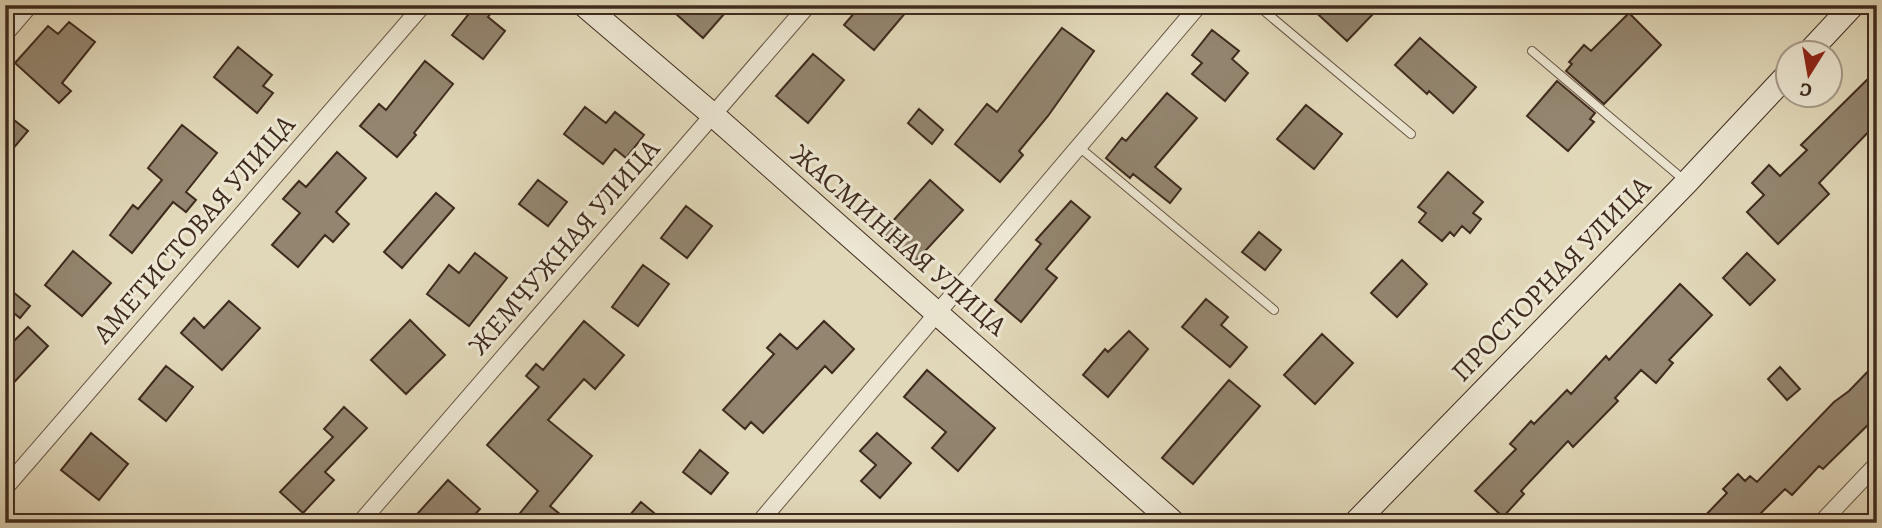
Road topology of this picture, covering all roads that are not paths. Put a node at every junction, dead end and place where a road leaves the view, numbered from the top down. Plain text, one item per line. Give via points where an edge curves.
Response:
1 (30, 5) edge
2 (423, 5) edge
3 (584, 5) edge
4 (808, 5) edge
5 (1199, 5) edge
6 (1257, 5) edge
7 (1853, 5) edge
8 (5, 34) edge
9 (1822, 38) edge
10 (1532, 51) dead end
11 (1773, 90) edge
12 (713, 116) junction
13 (1410, 134) dead end
14 (1079, 147) junction
15 (1687, 182) junction
16 (1274, 310) dead end
17 (938, 314) junction
18 (1877, 464) edge
19 (5, 488) edge
20 (360, 523) edge
21 (759, 523) edge
22 (1174, 523) edge
23 (1355, 523) edge
24 (1821, 523) edge

1 - 8 street
2 - 19 street, АМЕТИСТОВАЯ УЛИЦА
3 - 12 street, ЖАСМИННАЯ УЛИЦА
4 - 12 street, ЖЕМЧУЖНАЯ УЛИЦА
5 - 14 street
6 - 13 lane
7 - 9 street
10 - 15 lane
11 - 15 street, ПРОСТОРНАЯ УЛИЦА
12 - 17 street, ЖАСМИННАЯ УЛИЦА
12 - 20 street, ЖЕМЧУЖНАЯ УЛИЦА
14 - 16 lane
14 - 17 street
15 - 23 street, ПРОСТОРНАЯ УЛИЦА
17 - 21 street
17 - 22 street, ЖАСМИННАЯ УЛИЦА
18 - 24 street

